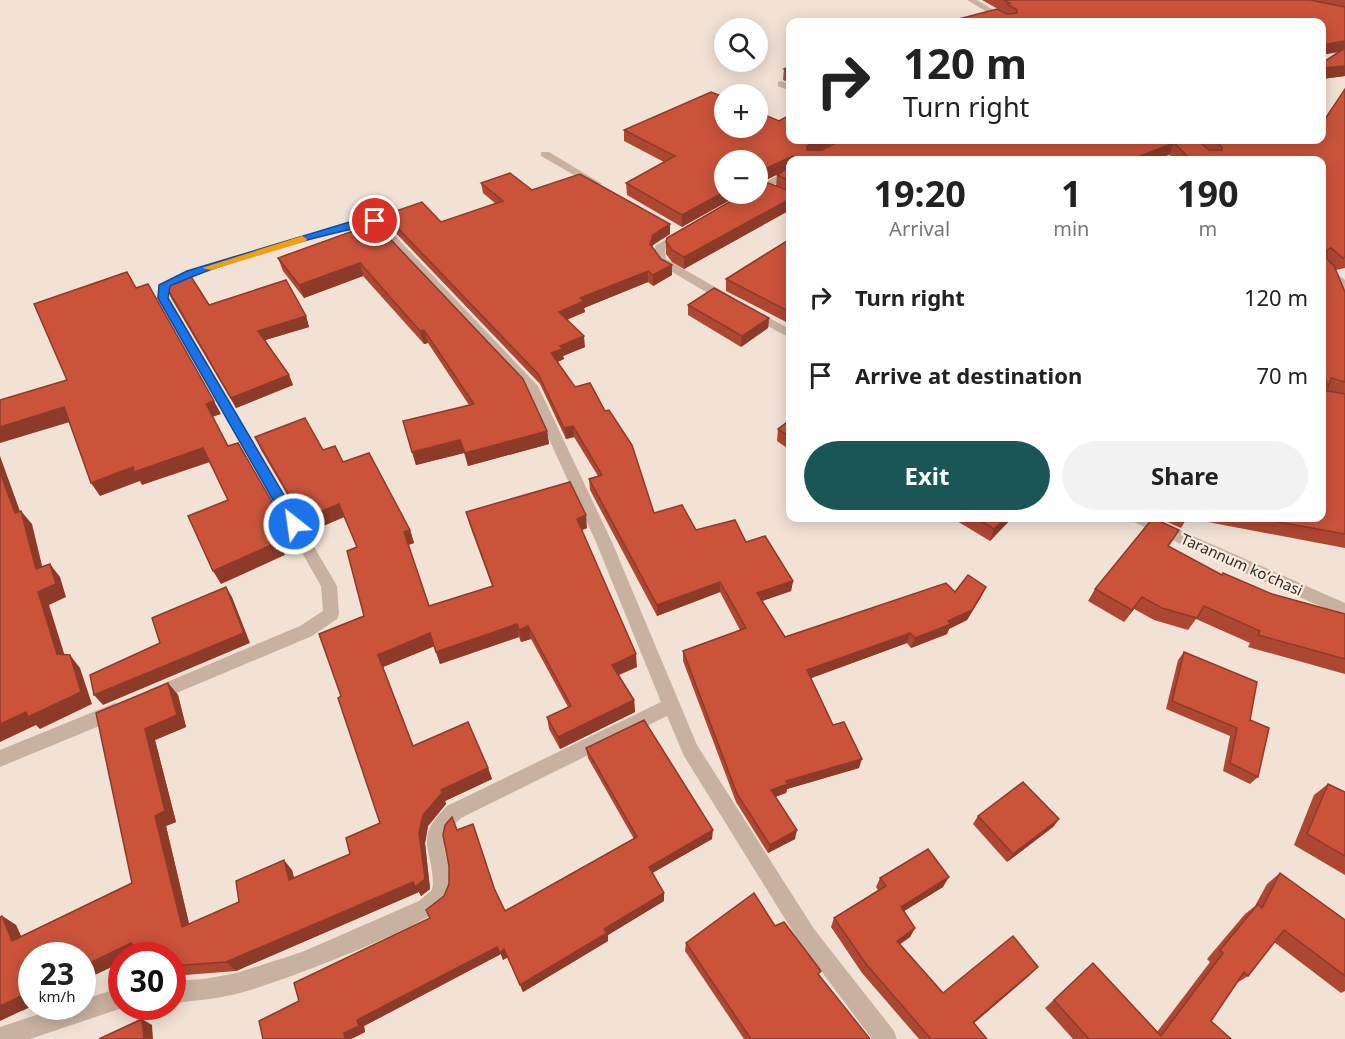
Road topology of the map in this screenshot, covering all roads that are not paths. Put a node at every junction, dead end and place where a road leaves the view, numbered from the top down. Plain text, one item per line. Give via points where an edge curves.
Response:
1 (971, 0) edge
2 (1003, 18) edge
3 (545, 154) dead end
4 (786, 174) edge
5 (768, 184) edge
6 (604, 189) edge
7 (768, 191) edge
8 (782, 195) edge
9 (682, 231) edge
10 (1326, 269) edge
11 (1345, 286) edge
12 (786, 332) edge
13 (1147, 522) edge
14 (1345, 610) edge
15 (671, 706) junction
16 (0, 759) edge
17 (186, 992) edge
18 (108, 1003) edge
19 (0, 1038) edge
20 (886, 1039) edge

1 - 2 street
3 - 6 street
4 - 5 street
7 - 8 street
9 - 12 street via 660,247 661,261
10 - 11 street
13 - 14 street, Tarannum koʻchasi
15 - 16 street via 603,542 533,389 375,221 190,273 165,285 163,298 329,586 331,615 306,631
15 - 17 street via 454,813 440,824 433,842 443,882 440,896 426,908 254,981
15 - 20 street via 690,750 807,936
18 - 19 street

